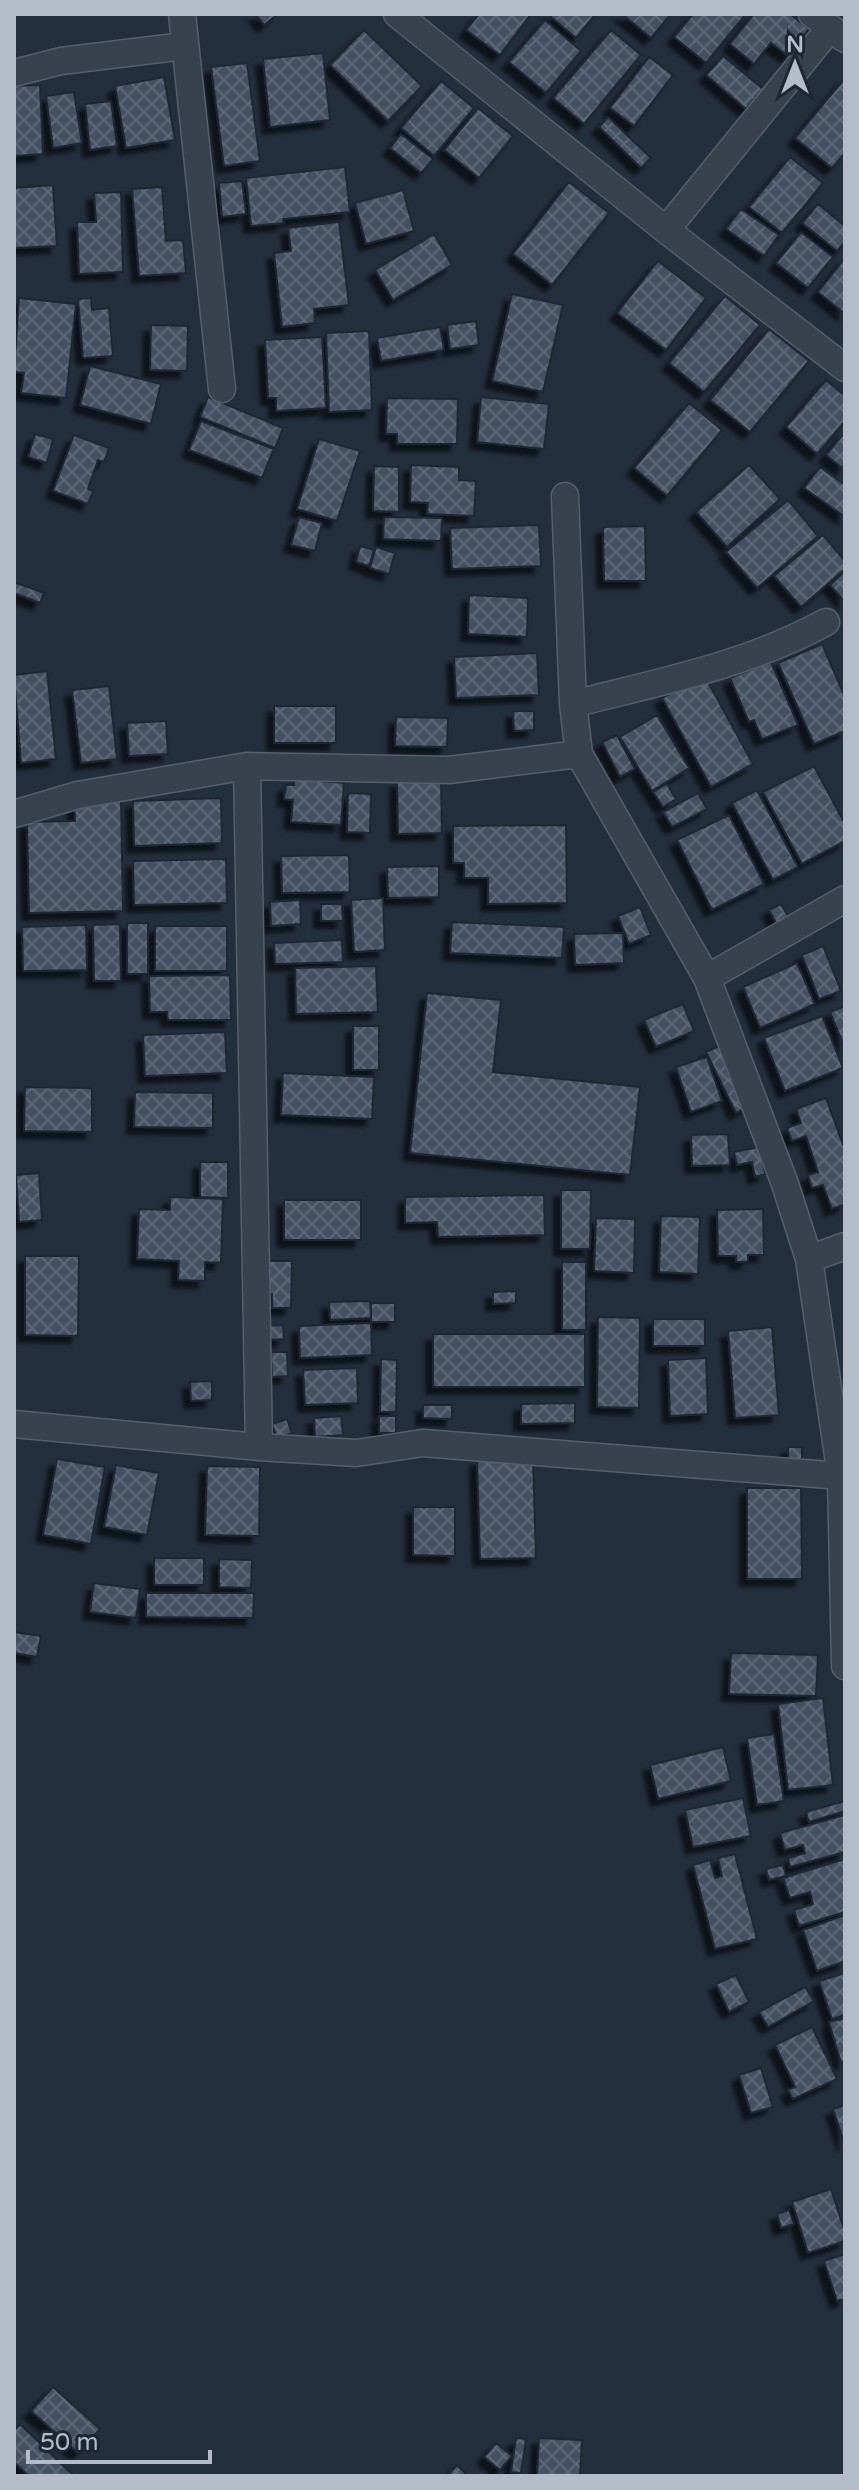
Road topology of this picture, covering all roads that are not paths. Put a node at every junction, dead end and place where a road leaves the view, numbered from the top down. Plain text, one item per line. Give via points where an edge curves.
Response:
1 (182, 14) edge
2 (397, 14) edge
3 (829, 27) edge
4 (184, 46) junction
5 (14, 73) edge
6 (666, 230) junction
7 (845, 368) edge
8 (222, 389) dead end
9 (565, 496) dead end
10 (826, 622) dead end
11 (573, 704) junction
12 (579, 754) junction
13 (247, 766) junction
14 (14, 814) edge
15 (845, 899) edge
16 (707, 978) junction
17 (845, 1246) edge
18 (809, 1259) junction
19 (14, 1424) edge
20 (259, 1447) junction
21 (841, 1476) junction
22 (845, 1659) edge
23 (845, 1666) edge

1 - 4 street
2 - 6 street
3 - 6 street
4 - 5 street via 61,61
4 - 8 street
6 - 7 street
9 - 11 street
10 - 11 street via 792,641 707,670
11 - 12 street
12 - 13 street via 449,770
12 - 16 street
13 - 14 street via 78,795
13 - 20 street
15 - 16 street
16 - 18 street
17 - 18 street
18 - 21 street
19 - 20 street
20 - 21 street via 356,1453 423,1443
21 - 22 street
22 - 23 street

